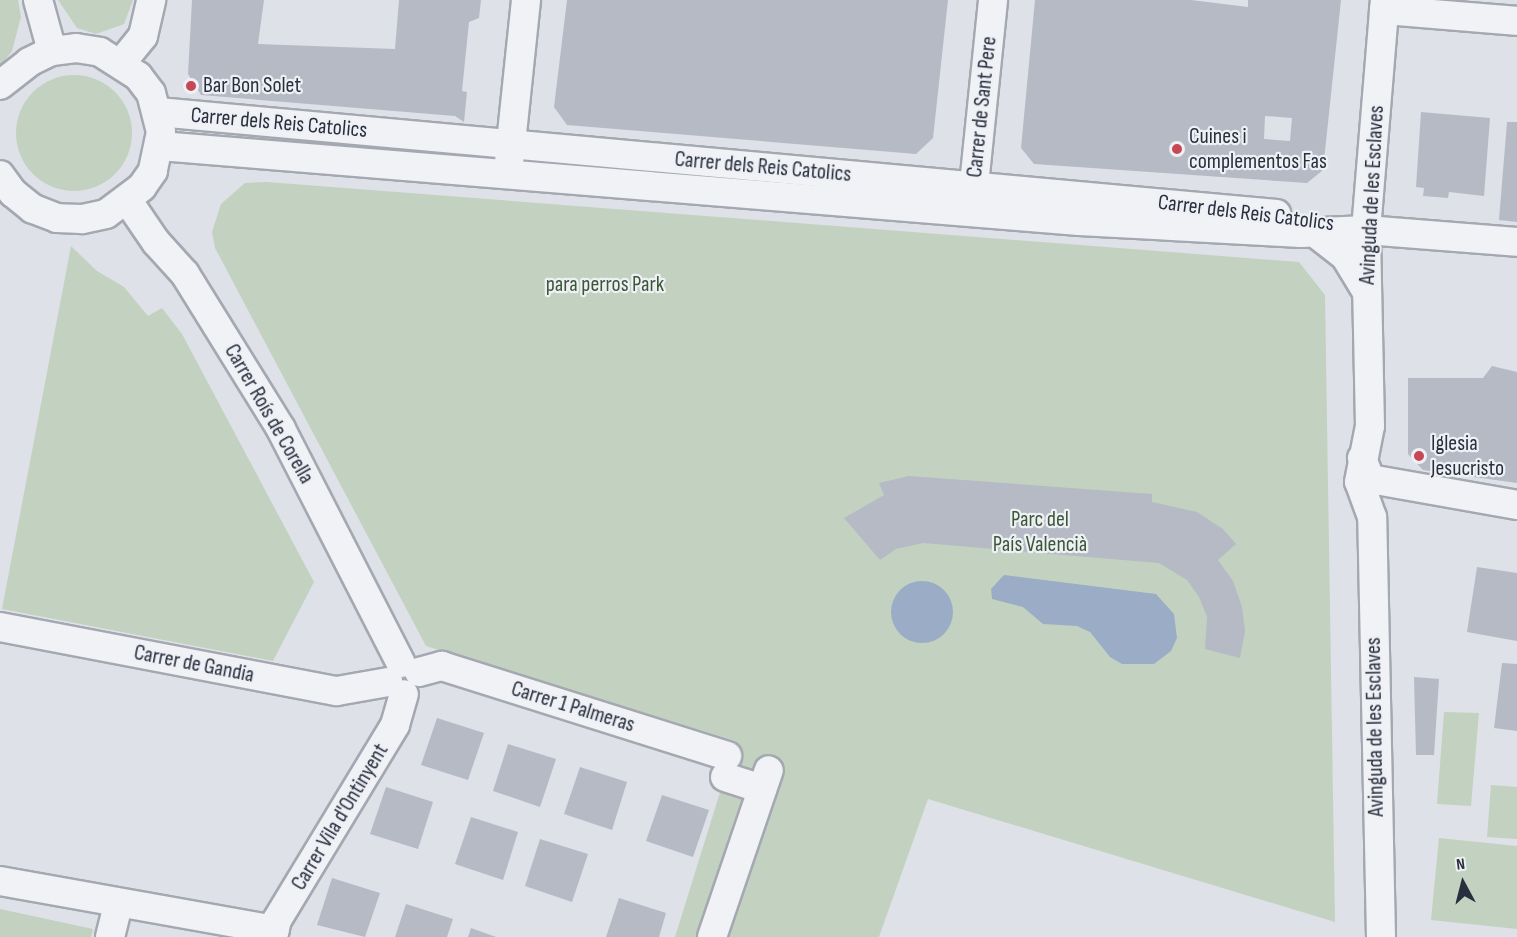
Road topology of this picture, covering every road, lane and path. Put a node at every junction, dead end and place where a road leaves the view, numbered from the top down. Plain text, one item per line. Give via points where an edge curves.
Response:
1 (38, 0) edge
2 (151, 0) edge
3 (526, 0) edge
4 (993, 0) edge
5 (1385, 5) edge
6 (1517, 21) edge
7 (52, 51) junction
8 (122, 62) junction
9 (3, 86) edge
10 (158, 112) junction
11 (510, 144) junction
12 (160, 146) junction
13 (509, 173) junction
14 (0, 175) edge
15 (973, 200) junction
16 (128, 201) junction
17 (1366, 230) junction
18 (1314, 232) junction
19 (1517, 242) edge
20 (1367, 292) junction
21 (1370, 426) junction
22 (1362, 458) junction
23 (1386, 482) junction
24 (1517, 505) edge
25 (1372, 517) junction
26 (0, 627) edge
27 (401, 670) junction
28 (0, 881) edge
29 (117, 904) junction
30 (274, 934) edge
31 (110, 937) edge
32 (712, 937) edge
33 (1381, 937) edge

1 - 7 street
2 - 8 street via 143,36
3 - 11 street
4 - 15 street, Carrer de Sant Pere
5 - 6 street
5 - 17 street, Avinguda de les Esclaves
7 - 8 street via 76,48 100,52
7 - 9 street via 29,62
8 - 10 street via 151,93
10 - 11 street, Carrer dels Reis Catolics
10 - 12 street
11 - 13 street
11 - 15 street, Carrer dels Reis Catolics
12 - 13 street, Carrer dels Reis Catolics
12 - 16 street via 153,171
13 - 15 street, Carrer dels Reis Catolics
14 - 16 street via 13,194 33,209 57,218 82,219 106,214
15 - 17 street, Carrer dels Reis Catolics via 1311,217
15 - 18 street, Carrer dels Reis Catolics via 1197,228
16 - 27 street, Carrer Roís de Corella via 185,274 281,429
17 - 18 street, Carrer dels Reis Catolics
17 - 19 street, Carrer dels Reis Catolics
17 - 20 street, Avinguda de les Esclaves
18 - 20 street, Carrer dels Reis Catolics via 1345,256
20 - 21 street, Avinguda de les Esclaves
21 - 22 street, Avinguda de les Esclaves
21 - 23 street, Avinguda de les Esclaves
22 - 23 street via 1370,479
22 - 25 street, Avinguda de les Esclaves via 1359,482
23 - 24 street
23 - 25 street, Avinguda de les Esclaves
25 - 33 street, Avinguda de les Esclaves
26 - 27 street, Carrer de Gandia via 337,691
27 - 30 street, Carrer Vila d'Ontinyent via 395,725 277,921
27 - 32 street, Carrer 1 Palmeras via 442,666 765,779
28 - 29 street
29 - 30 street
29 - 31 street

